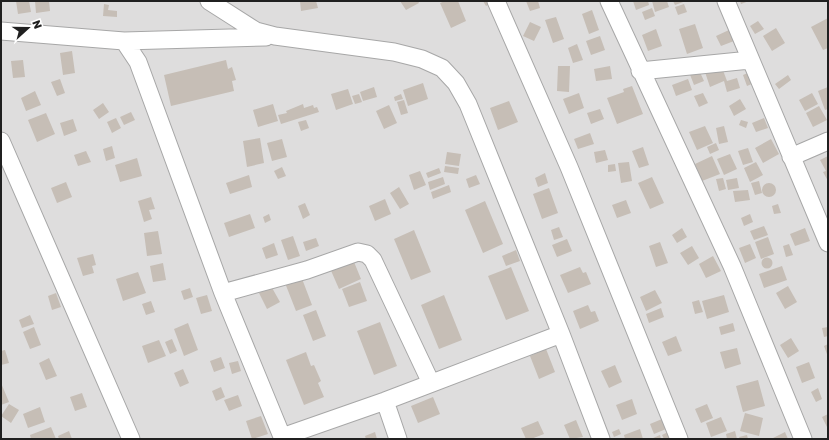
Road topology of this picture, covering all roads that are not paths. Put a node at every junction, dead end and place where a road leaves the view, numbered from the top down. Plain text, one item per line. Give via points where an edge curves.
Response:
1 (209, 1) edge
2 (496, 1) edge
3 (609, 1) edge
4 (726, 1) edge
5 (1, 31) edge
6 (275, 36) junction
7 (147, 40) junction
8 (124, 41) junction
9 (750, 60) junction
10 (138, 62) junction
11 (640, 71) junction
12 (828, 140) edge
13 (1, 141) edge
14 (791, 157) junction
15 (828, 243) edge
16 (223, 293) junction
17 (561, 334) junction
18 (431, 383) junction
19 (385, 401) junction
20 (283, 438) edge
21 (131, 439) edge
22 (398, 439) edge
23 (601, 439) edge
24 (679, 439) edge
25 (803, 439) edge

1 - 6 street via 256,31
2 - 24 street via 569,167
3 - 11 street
4 - 9 street
5 - 8 street
6 - 7 street
6 - 17 street via 394,52 422,59 442,68 456,83 468,104
7 - 8 street
7 - 10 street
8 - 10 street
9 - 11 street
9 - 14 street
10 - 16 street
11 - 25 street via 732,266
12 - 14 street
13 - 21 street
14 - 15 street
16 - 18 street via 307,270 358,252 367,254 373,260
16 - 20 street
17 - 18 street
17 - 23 street
18 - 19 street
19 - 20 street
19 - 22 street

